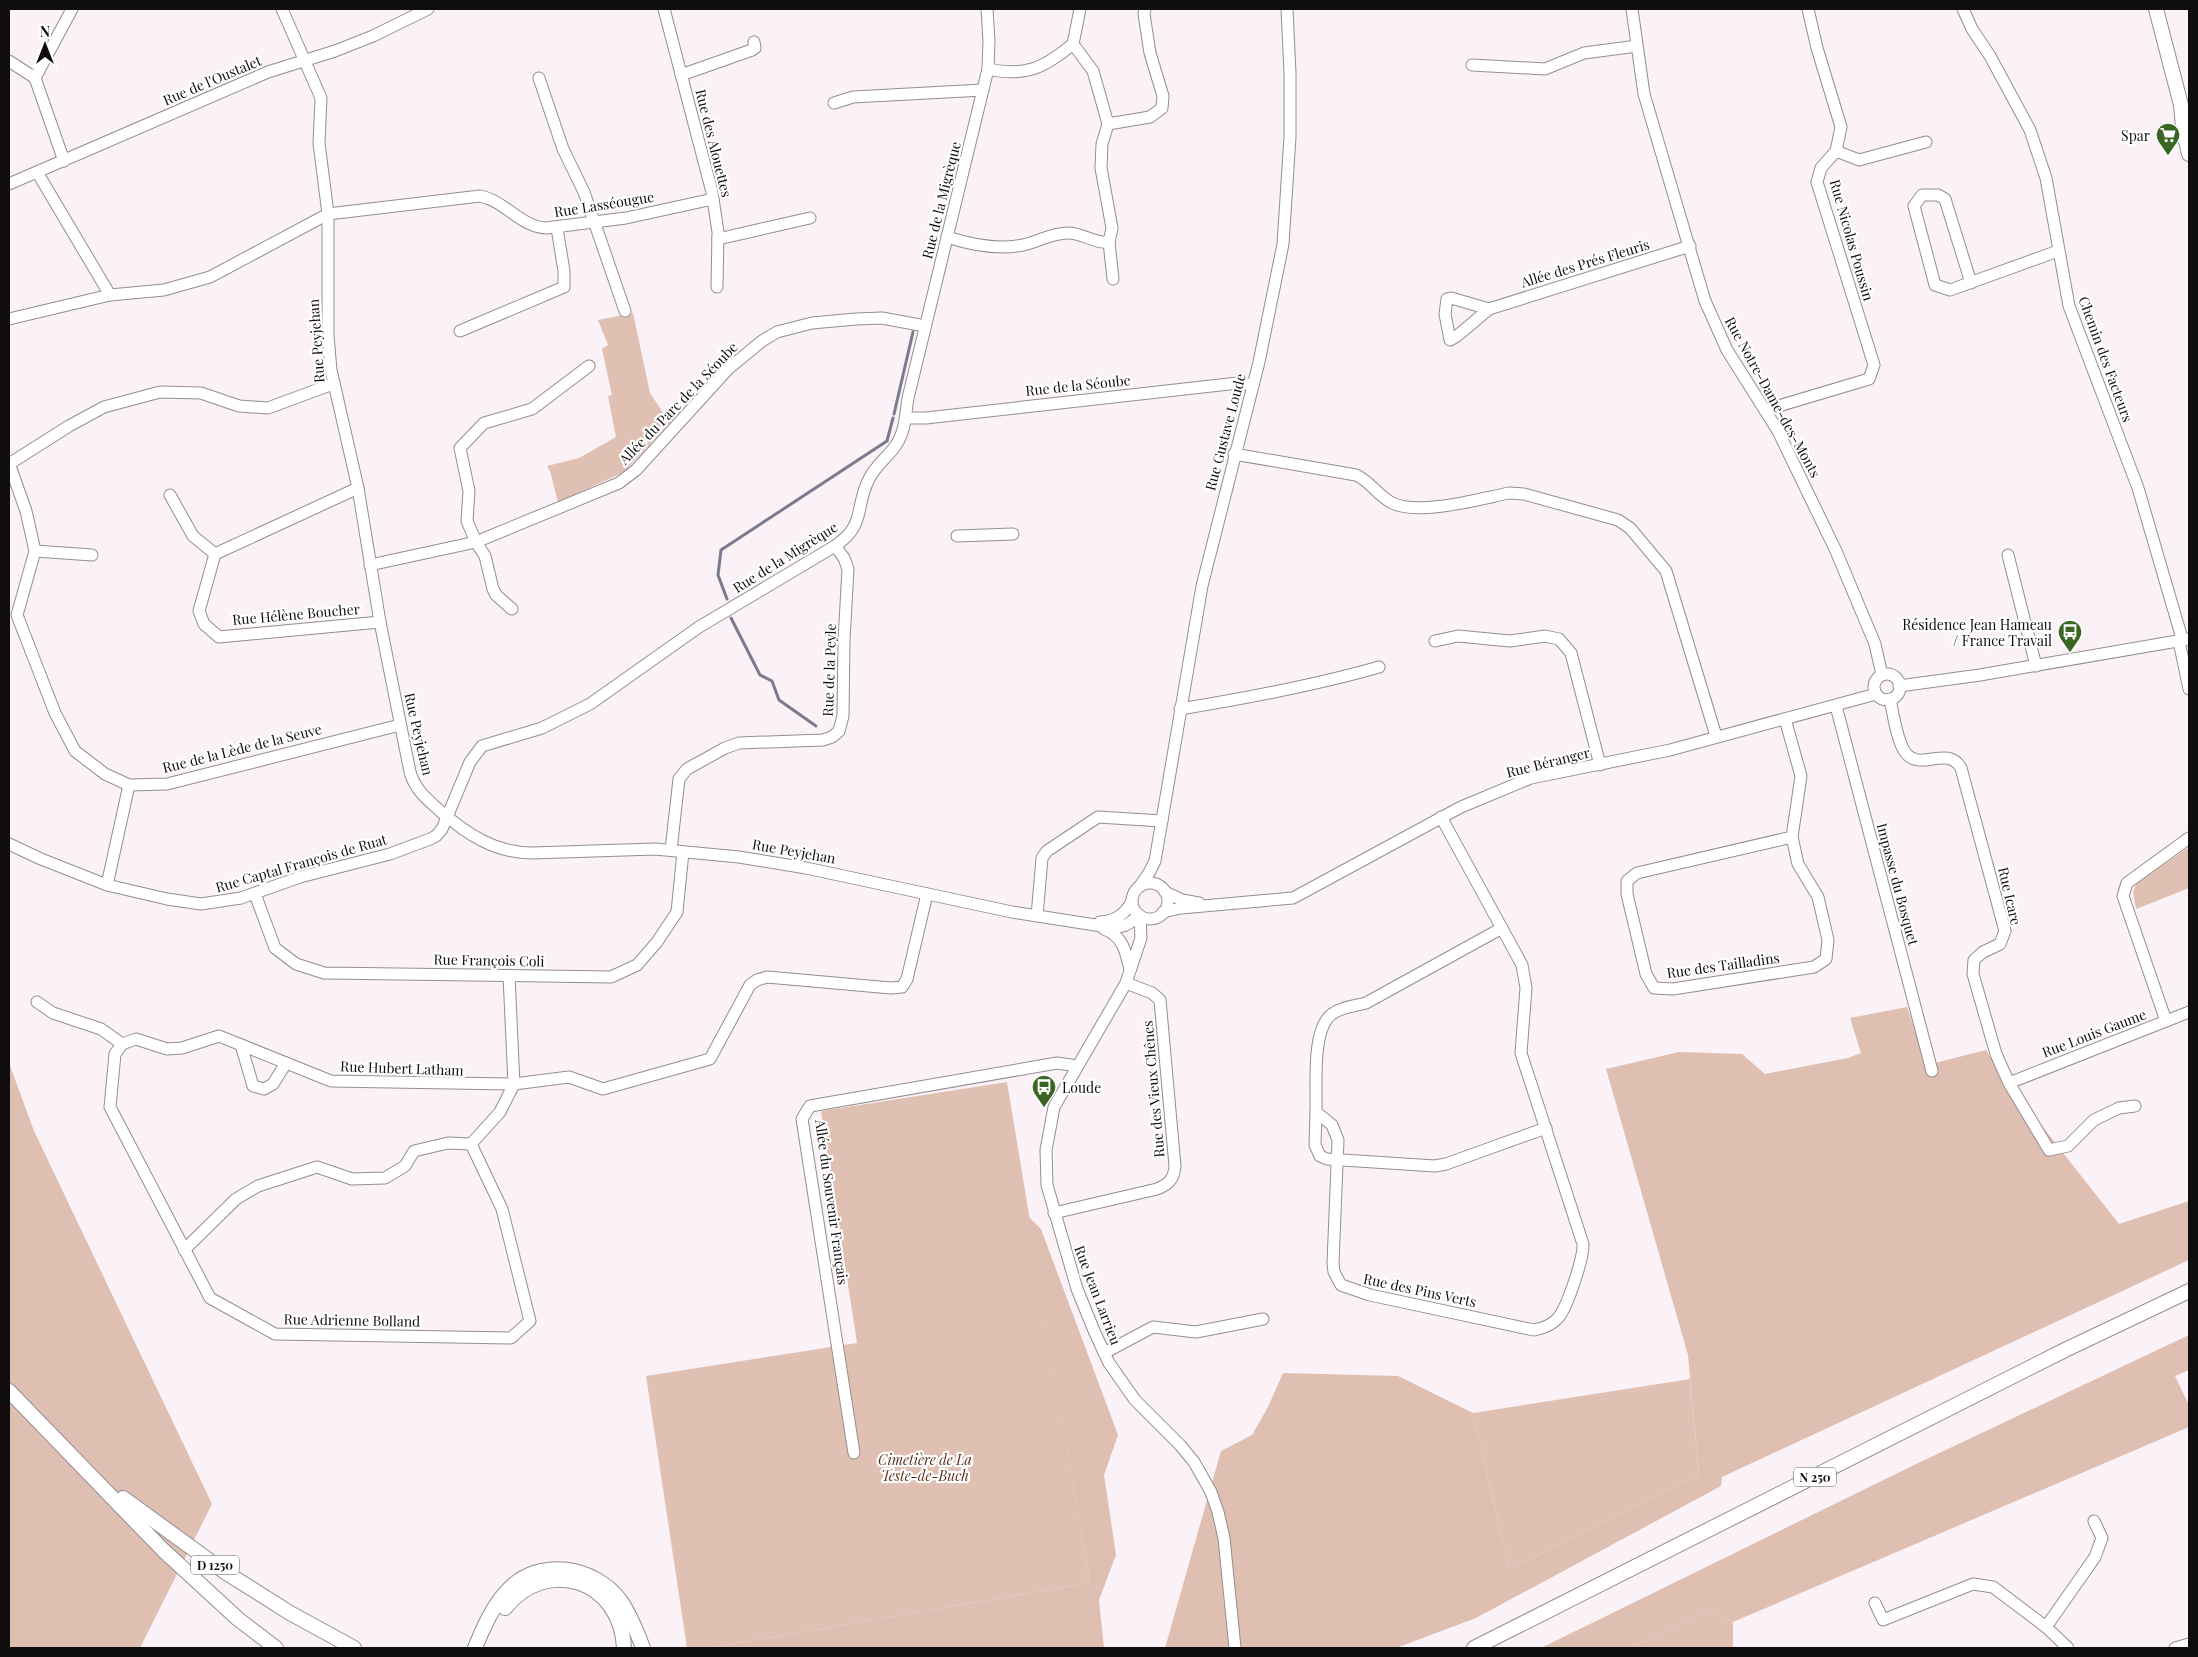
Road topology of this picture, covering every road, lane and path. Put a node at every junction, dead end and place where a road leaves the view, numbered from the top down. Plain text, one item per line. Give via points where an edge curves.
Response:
1 (72, 9) edge
2 (282, 9) edge
3 (428, 9) edge
4 (664, 9) edge
5 (987, 9) edge
6 (1080, 9) edge
7 (1145, 9) edge
8 (1287, 9) edge
9 (1632, 9) edge
10 (1808, 9) edge
11 (1963, 9) edge
12 (2156, 9) edge
13 (754, 42) dead end
14 (1073, 44) junction
15 (1637, 46) junction
16 (305, 59) junction
17 (9, 61) edge
18 (1472, 64) dead end
19 (988, 69) junction
20 (681, 75) junction
21 (35, 78) junction
22 (539, 78) dead end
23 (983, 90) junction
24 (834, 103) dead end
25 (1108, 124) junction
26 (1926, 142) dead end
27 (1836, 151) junction
28 (2189, 154) edge
29 (64, 160) junction
30 (37, 172) junction
31 (9, 184) edge
32 (713, 199) junction
33 (328, 214) junction
34 (810, 218) dead end
35 (594, 222) junction
36 (557, 228) junction
37 (947, 238) junction
38 (718, 239) junction
39 (1109, 242) junction
40 (1690, 246) junction
41 (2058, 251) junction
42 (1113, 279) dead end
43 (1971, 283) junction
44 (717, 288) dead end
45 (110, 295) junction
46 (1489, 309) dead end
47 (625, 311) dead end
48 (9, 319) edge
49 (925, 326) junction
50 (460, 331) dead end
51 (589, 366) dead end
52 (333, 384) junction
53 (1253, 385) junction
54 (1765, 410) junction
55 (907, 418) junction
56 (1234, 454) junction
57 (9, 464) edge
58 (358, 488) junction
59 (170, 495) dead end
60 (1013, 534) dead end
61 (957, 536) dead end
62 (476, 542) junction
63 (835, 546) junction
64 (35, 551) junction
65 (215, 554) junction
66 (92, 555) dead end
67 (2008, 555) dead end
68 (370, 565) junction
69 (512, 609) dead end
70 (13, 615) edge
71 (380, 622) junction
72 (2185, 640) edge
73 (1435, 641) dead end
74 (2036, 666) junction
75 (1379, 667) dead end
76 (1882, 675) junction
77 (1899, 686) junction
78 (2189, 689) edge
79 (1876, 694) junction
80 (1890, 699) junction
81 (1836, 706) junction
82 (1180, 709) junction
83 (1785, 719) junction
84 (400, 725) junction
85 (1716, 736) junction
86 (1600, 764) junction
87 (129, 785) junction
88 (447, 817) junction
89 (1442, 818) junction
90 (1162, 821) junction
91 (1792, 837) junction
92 (2189, 838) edge
93 (9, 844) edge
94 (672, 850) junction
95 (684, 852) junction
96 (1155, 860) junction
97 (106, 885) junction
98 (1140, 886) junction
99 (1164, 890) junction
100 (255, 894) junction
101 (927, 894) junction
102 (1132, 901) junction
103 (1216, 906) junction
104 (1163, 913) junction
105 (1036, 916) junction
106 (1139, 916) junction
107 (1086, 923) junction
108 (1502, 928) junction
109 (1141, 938) junction
110 (1130, 971) junction
111 (509, 976) junction
112 (1126, 983) junction
113 (37, 1002) dead end
114 (2189, 1012) edge
115 (2166, 1022) junction
116 (122, 1044) junction
117 (241, 1045) junction
118 (286, 1063) junction
119 (1077, 1066) junction
120 (1932, 1071) dead end
121 (2009, 1083) junction
122 (514, 1084) junction
123 (2135, 1106) dead end
124 (1316, 1112) junction
125 (1546, 1128) junction
126 (471, 1144) junction
127 (1337, 1159) junction
128 (1054, 1213) junction
129 (184, 1250) junction
130 (2189, 1291) edge
131 (1263, 1319) dead end
132 (1104, 1353) junction
133 (9, 1391) edge
134 (854, 1453) dead end
135 (86, 1468) junction
136 (2094, 1521) dead end
137 (1875, 1603) dead end
138 (2046, 1627) junction
139 (2189, 1644) edge
140 (276, 1648) edge
141 (354, 1648) edge
142 (475, 1648) edge
143 (483, 1648) edge
144 (624, 1648) edge
145 (643, 1648) edge
146 (1235, 1648) edge
147 (1474, 1648) edge
148 (2068, 1648) edge
149 (2175, 1648) edge

1 - 21 street
2 - 16 street, Rue Peyjehan
3 - 16 street, Rue de l'Oustalet via 374,36
4 - 20 street, Rue des Alouettes
5 - 19 street, Rue de la Migrèque
6 - 14 street
7 - 25 street via 1150,53 1163,96 1162,108 1150,117
8 - 53 street, Rue Gustave Loude via 1290,138 1286,214 1280,264
9 - 15 street, Rue Notre-Dame-des-Monts
10 - 27 street, Rue Nicolas Poussin via 1841,127
11 - 41 street, Chemin des Facteurs via 2030,130 2046,178
12 - 28 main road
13 - 20 street via 752,50
14 - 19 street via 1045,66 1010,73
14 - 25 street via 1093,71
15 - 18 street via 1584,52 1545,69
15 - 40 street, Rue Notre-Dame-des-Monts via 1644,94
16 - 29 street, Rue de l'Oustalet
16 - 33 street, Rue Peyjehan via 321,98 319,143
17 - 21 street
19 - 23 street, Rue de la Migrèque
20 - 32 street, Rue des Alouettes
21 - 29 street
22 - 35 street via 563,149
23 - 24 street via 853,97
23 - 37 street, Rue de la Migrèque
25 - 39 street via 1102,144 1101,168 1112,228
26 - 27 street via 1859,160
27 - 54 street, Rue Nicolas Poussin via 1821,168 1818,182 1874,365 1868,379
29 - 30 street, Rue de l'Oustalet
30 - 31 street, Rue de l'Oustalet
30 - 45 street
32 - 35 street, Rue Lasséougue
32 - 38 street, Rue des Alouettes
33 - 36 street, Rue Lasséougue via 480,196 497,201 533,226
33 - 45 street via 210,276 164,290
33 - 52 street, Rue Peyjehan via 328,336
34 - 38 street
35 - 36 street, Rue Lasséougue
35 - 47 street
36 - 50 street via 564,287
37 - 39 street via 987,246 1026,244 1067,233 1083,235 1100,243
37 - 49 street, Rue de la Migrèque
38 - 44 street, Rue des Alouettes
39 - 42 street
40 - 46 street, Allée des Prés Fleuris
40 - 54 street, Rue Notre-Dame-des-Monts via 1706,301 1726,350
41 - 43 street
41 - 72 street, Chemin des Facteurs via 2069,306 2138,488
43 - 43 street via 1950,290 1935,285 1914,206 1922,195 1938,195 1945,199
45 - 48 street
49 - 55 street, Rue de la Migrèque via 908,398
49 - 62 street, Allée du Parc de la Séoube via 882,318 856,318 812,322 777,332 728,369 636,470 611,488
51 - 62 street via 532,410 484,423 462,444 460,454 469,491 467,521
52 - 57 street via 268,408 239,406 201,393 160,392 104,407
52 - 58 street, Rue Peyjehan
53 - 55 street, Rue de la Séoube via 1238,383
53 - 56 street, Rue Gustave Loude
54 - 76 street, Rue Notre-Dame-des-Monts via 1836,551 1875,644
55 - 63 street, Rue de la Migrèque via 901,438 868,480 855,527
56 - 82 street, Rue Gustave Loude via 1202,586
56 - 85 street via 1356,475 1385,499 1403,507 1420,508 1509,493 1524,494 1618,520 1630,528 1666,571
57 - 64 street, Rue de la Lède de la Seuve via 26,511
58 - 65 street
58 - 68 street, Rue Peyjehan
59 - 65 street via 193,536
60 - 61 street
62 - 68 street, Allée du Parc de la Séoube
62 - 69 street via 485,556 496,595
63 - 88 street, Rue de la Migrèque via 699,627 590,704 542,728 482,746 470,762
63 - 94 street, Rue de la Peyle via 846,562 848,578 843,716 839,731 832,738 818,741 739,743 687,768 679,779
64 - 66 street
64 - 70 street, Rue de la Lède de la Seuve
65 - 71 street, Rue Hélène Boucher via 199,611 204,624 219,637
67 - 74 street
68 - 71 street, Rue Peyjehan
70 - 87 street, Rue de la Lède de la Seuve via 75,751 105,774
71 - 84 street, Rue Peyjehan
72 - 74 street
72 - 78 street, Chemin des Facteurs via 2180,646
73 - 86 street via 1458,636 1510,641 1545,636 1559,639 1571,653
74 - 77 street
75 - 82 street via 1328,682
76 - 77 street via 1894,676
76 - 79 street via 1874,683
77 - 80 street via 1898,693
79 - 80 street
79 - 81 street, Rue Béranger
80 - 121 street, Rue Icare via 1903,748 1909,756 1921,761 1950,758 1961,768 2005,931 2000,944 1974,960 1973,974 1990,1039
81 - 83 street, Rue Béranger
81 - 120 street, Impasse du Bosquet
82 - 90 street, Rue Gustave Loude
83 - 85 street, Rue Béranger
83 - 91 street, Rue des Tailladins via 1801,776
84 - 87 street, Rue de la Lède de la Seuve via 166,784
84 - 88 street, Rue Peyjehan via 413,782 423,796
85 - 86 street, Rue Béranger via 1670,750
86 - 89 street, Rue Béranger via 1517,783
87 - 97 street
88 - 94 street, Rue Peyjehan via 482,842 520,853
88 - 100 street, Rue Captal François de Ruat via 439,833 430,839 390,854 300,877
89 - 103 street, Rue Béranger via 1293,898
89 - 108 street, Rue des Pins Verts
90 - 96 street, Rue Gustave Loude
90 - 105 street via 1098,817 1047,851 1042,858
91 - 91 street, Rue des Tailladins via 1798,864 1818,897 1828,940 1826,959 1814,968 1673,989 1654,988 1646,974 1627,880 1636,873
92 - 115 street via 2127,883 2123,896
93 - 97 street, Rue Captal François de Ruat
94 - 95 street, Rue Peyjehan
95 - 101 street, Rue Peyjehan via 786,864
95 - 111 street, Rue François Coli via 677,912 637,965 611,977
96 - 98 street, Rue Gustave Loude
96 - 99 street, Rue Gustave Loude
97 - 100 street, Rue Captal François de Ruat via 194,904 218,903
98 - 99 street via 1151,883
98 - 102 street
99 - 103 street, Rue Béranger via 1182,900
99 - 104 street via 1168,904
100 - 111 street, Rue François Coli via 275,948 296,964 324,973
101 - 105 street, Rue Peyjehan
101 - 122 street, Rue Hubert Latham via 907,979 902,987 767,977 750,985 710,1059 603,1089 569,1077
102 - 106 street
102 - 107 street, Rue Peyjehan via 1126,911 1114,920
103 - 104 street, Rue Béranger
104 - 106 street via 1151,919
104 - 109 street, Rue Jean Larrieu
105 - 107 street, Rue Peyjehan
106 - 107 street, Rue Peyjehan via 1117,928
106 - 109 street, Rue Jean Larrieu
107 - 110 street, Rue Peyjehan via 1117,936 1126,952
108 - 124 street via 1366,1003 1333,1013 1320,1032
108 - 125 street, Rue des Pins Verts via 1522,965 1526,988 1522,1052
109 - 110 street, Rue Jean Larrieu
110 - 112 street, Rue Jean Larrieu
111 - 122 street
112 - 119 street, Rue Jean Larrieu
112 - 128 street, Rue des Vieux Chênes via 1152,993 1160,1000 1175,1166 1173,1178 1157,1189
113 - 116 street via 53,1013 101,1029
114 - 115 street, Rue Louis Gaume
115 - 121 street, Rue Louis Gaume
116 - 117 street, Rue Hubert Latham via 136,1039 167,1048 182,1048 219,1036
116 - 129 street, Rue Adrienne Bolland via 115,1054 110,1107
117 - 118 street, Rue Hubert Latham
117 - 118 street via 253,1086 264,1089 272,1084
118 - 122 street, Rue Hubert Latham via 332,1081
119 - 128 street, Rue Jean Larrieu via 1054,1106 1048,1138 1046,1180
119 - 134 street, Allée du Souvenir Français via 1057,1063 810,1106 802,1119
121 - 123 street, Rue Icare via 2049,1150 2068,1146 2094,1120 2119,1108
122 - 126 street via 500,1112
124 - 127 street, Rue des Pins Verts via 1337,1132
124 - 127 street via 1316,1151 1320,1156
125 - 127 street via 1435,1166
125 - 127 street, Rue des Pins Verts via 1584,1250 1561,1314 1548,1326 1534,1330 1370,1295 1341,1285 1333,1263
126 - 129 street via 448,1143 414,1151 406,1166 384,1178 352,1179 318,1167 258,1186 236,1199
126 - 129 street, Rue Adrienne Bolland via 502,1209 530,1321 511,1338 275,1334 210,1298
128 - 132 street, Rue Jean Larrieu via 1077,1289
130 - 147 main road, N 250 via 2065,1350
131 - 132 street via 1196,1332 1153,1327
132 - 146 street, Rue Jean Larrieu via 1135,1400 1180,1445 1212,1492 1224,1538
133 - 135 main road, D 1250
135 - 140 main road via 163,1550 238,1619
135 - 141 main road, D 1250 via 152,1521 225,1572 290,1614
136 - 138 street via 2102,1538 2095,1557
137 - 138 street via 1883,1620 1973,1584 1993,1587
138 - 148 street
139 - 149 street
142 - 145 main road via 495,1606 509,1588 534,1573 560,1569 595,1578 607,1587 629,1616
143 - 144 main road via 502,1611 514,1596 547,1580 583,1584 602,1596 620,1624

